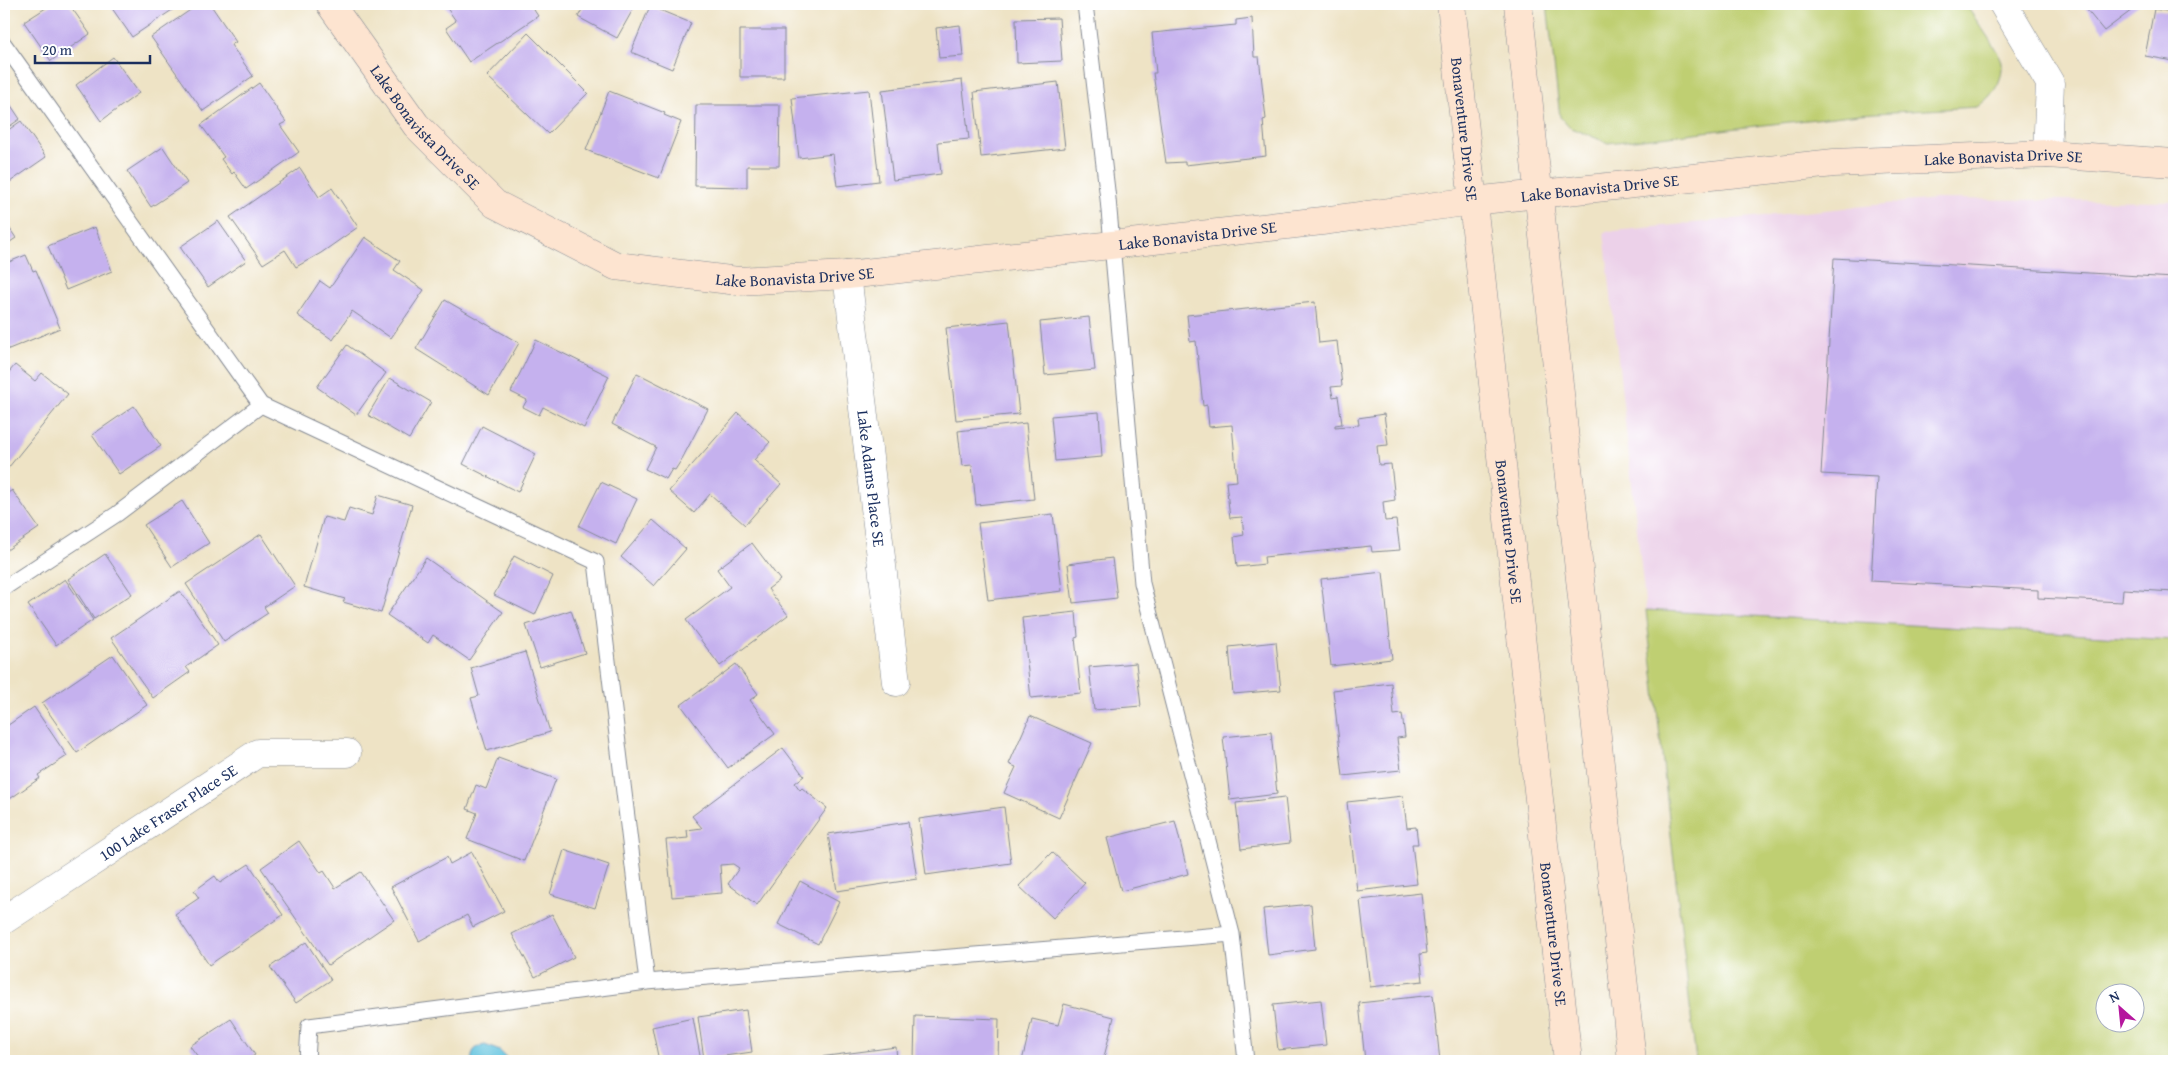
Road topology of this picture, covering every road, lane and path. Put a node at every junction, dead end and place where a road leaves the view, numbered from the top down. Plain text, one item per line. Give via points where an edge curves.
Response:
1 (330, 4) edge
2 (1085, 4) edge
3 (1451, 4) edge
4 (1518, 4) edge
5 (2003, 4) edge
6 (4, 44) edge
7 (2046, 154) junction
8 (2174, 163) edge
9 (1538, 195) junction
10 (1473, 201) junction
11 (1113, 245) junction
12 (847, 275) junction
13 (261, 405) junction
14 (4, 588) edge
15 (896, 682) dead end
16 (347, 753) dead end
17 (4, 920) edge
18 (1232, 934) junction
19 (647, 982) junction
20 (307, 1061) edge
21 (1246, 1061) edge
22 (1568, 1061) edge
23 (1632, 1061) edge

1 - 12 street, Lake Bonavista Drive SE via 416,125 495,204 616,266 738,281
2 - 11 lane
3 - 10 street, Bonaventure Drive SE
4 - 9 street
5 - 7 street via 2050,83
6 - 13 lane
7 - 8 street, Lake Bonavista Drive SE
7 - 9 street, Lake Bonavista Drive SE via 1834,163
9 - 10 street, Lake Bonavista Drive SE
9 - 23 street
10 - 11 street, Lake Bonavista Drive SE
10 - 22 street, Bonaventure Drive SE
11 - 12 street, Lake Bonavista Drive SE
11 - 18 lane via 1142,583
12 - 15 street, Lake Adams Place SE
13 - 14 lane via 117,514
13 - 19 lane via 596,562
16 - 17 street, 100 Lake Fraser Place SE via 258,753
18 - 19 lane
18 - 21 lane
19 - 20 lane via 309,1026

